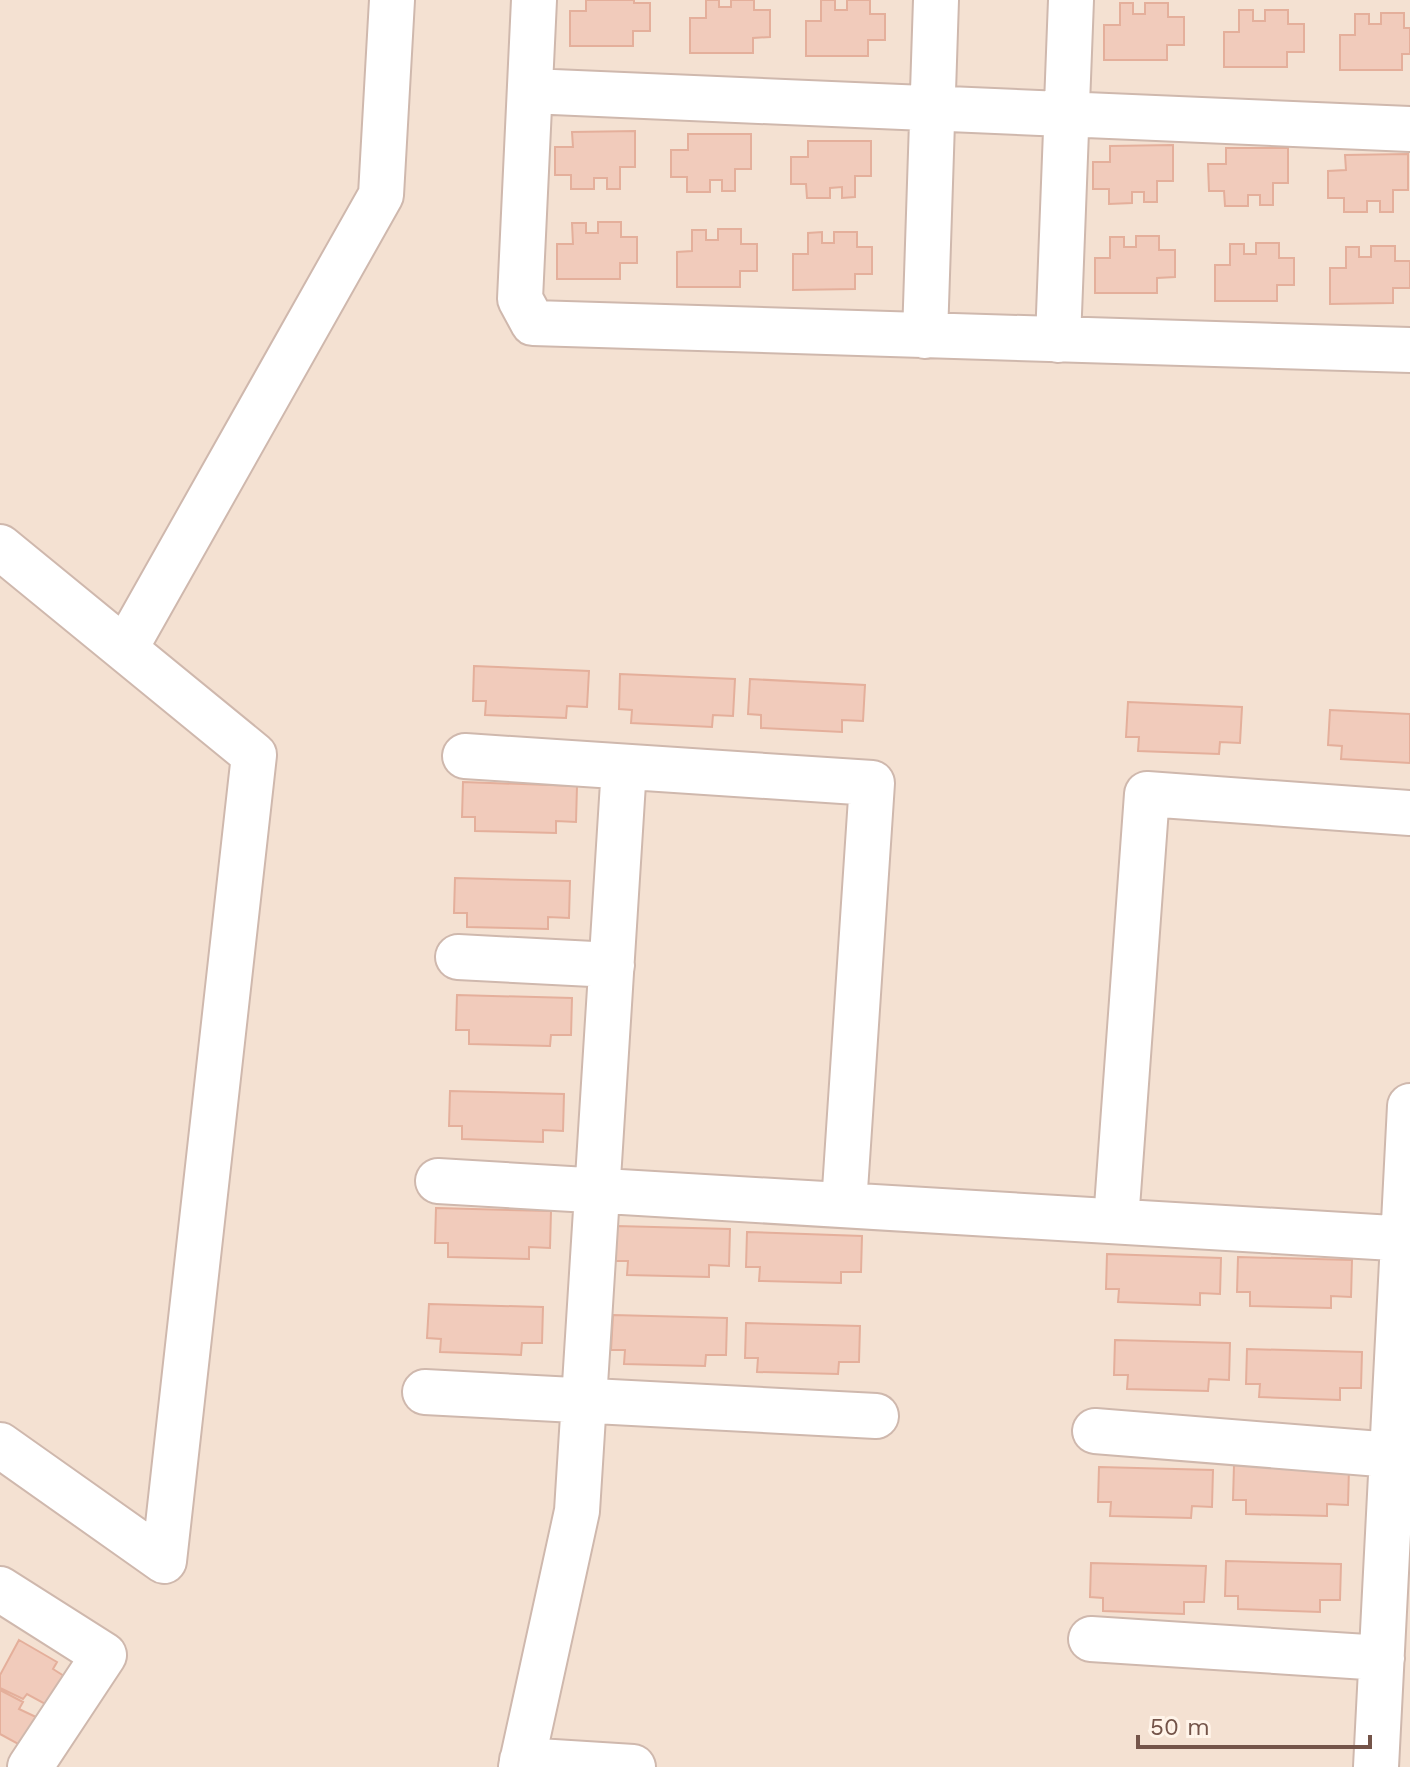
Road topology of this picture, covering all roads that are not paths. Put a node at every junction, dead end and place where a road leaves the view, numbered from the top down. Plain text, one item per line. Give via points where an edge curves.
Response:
1 (392, 0) edge
2 (534, 0) edge
3 (936, 0) edge
4 (1071, 0) edge
5 (530, 91) junction
6 (932, 109) junction
7 (1067, 114) junction
8 (1410, 129) edge
9 (925, 336) junction
10 (1058, 340) junction
11 (1410, 350) edge
12 (0, 547) edge
13 (125, 649) junction
14 (465, 756) dead end
15 (624, 767) junction
16 (1410, 813) edge
17 (458, 957) dead end
18 (612, 965) junction
19 (1410, 1106) edge
20 (438, 1181) dead end
21 (597, 1190) junction
22 (844, 1205) junction
23 (1116, 1221) junction
24 (1407, 1239) edge
25 (425, 1392) dead end
26 (584, 1401) junction
27 (876, 1416) dead end
28 (1095, 1431) dead end
29 (0, 1445) edge
30 (1392, 1455) junction
31 (0, 1589) edge
32 (1091, 1639) dead end
33 (1382, 1658) junction
34 (522, 1764) edge
35 (30, 1767) edge
36 (633, 1767) edge
37 (1376, 1767) edge

1 - 13 street via 381,195
2 - 5 street
3 - 6 street
4 - 7 street
5 - 6 street
5 - 9 street via 520,299 533,323
6 - 7 street
6 - 9 street
7 - 8 street
7 - 10 street
9 - 10 street
10 - 11 street
12 - 13 street
13 - 29 street via 254,755 164,1561
14 - 15 street
15 - 18 street
15 - 22 street via 872,783
16 - 23 street via 1147,794
17 - 18 street
18 - 21 street
19 - 24 street
20 - 21 street
21 - 22 street
21 - 26 street
22 - 23 street
23 - 24 street
24 - 30 street
25 - 26 street
26 - 27 street
26 - 34 street via 577,1511
28 - 30 street
30 - 33 street
31 - 35 street via 104,1655
32 - 33 street
33 - 37 street
34 - 36 street

